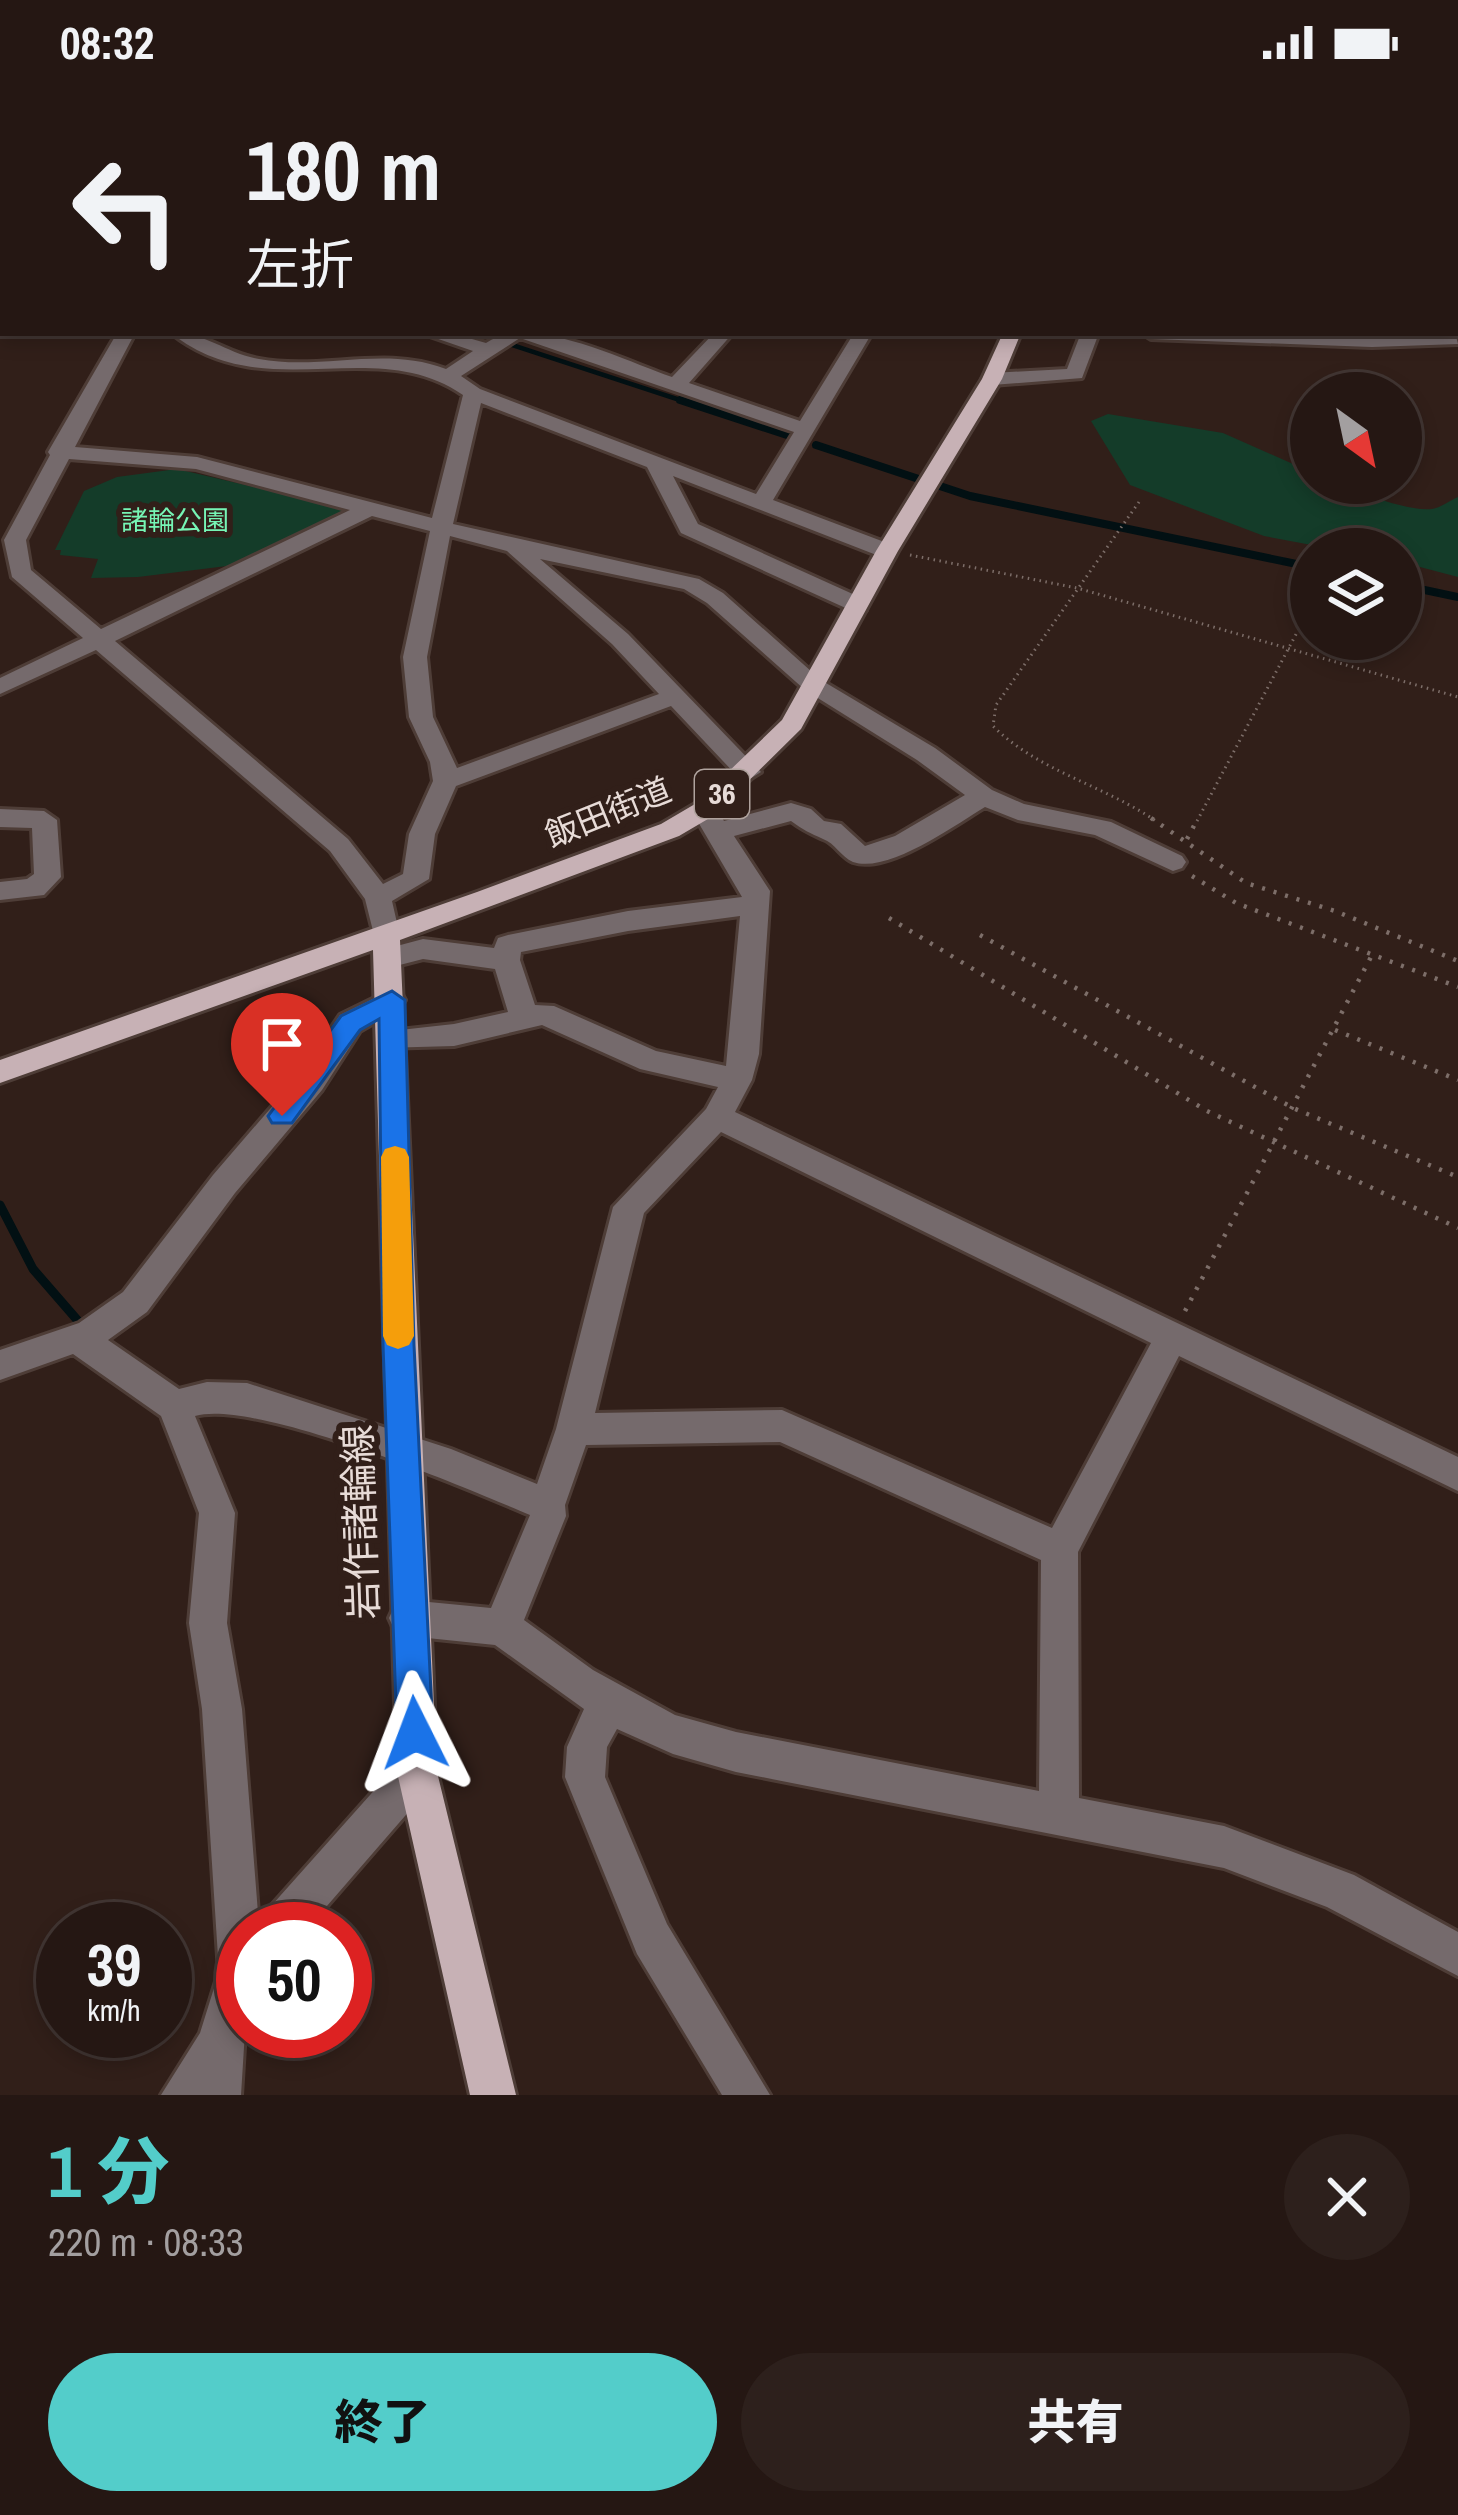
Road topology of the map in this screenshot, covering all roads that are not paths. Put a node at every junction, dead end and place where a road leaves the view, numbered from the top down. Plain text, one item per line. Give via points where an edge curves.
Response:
1 (124, 336) edge
2 (186, 336) edge
3 (468, 336) edge
4 (721, 336) edge
5 (861, 336) edge
6 (1011, 336) edge
7 (1089, 336) edge
8 (1234, 336) edge
9 (1458, 338) edge
10 (507, 339) edge
11 (451, 374) junction
12 (992, 379) junction
13 (676, 385) junction
14 (473, 393) junction
15 (808, 430) junction
16 (58, 452) junction
17 (655, 462) junction
18 (763, 501) junction
19 (369, 509) junction
20 (441, 527) junction
21 (512, 546) junction
22 (887, 551) junction
23 (10, 576) edge
24 (858, 605) junction
25 (103, 638) junction
26 (813, 686) junction
27 (0, 687) edge
28 (674, 697) junction
29 (748, 772) junction
30 (446, 781) junction
31 (983, 796) junction
32 (0, 818) edge
33 (711, 820) junction
34 (1180, 850) road end
35 (0, 891) edge
36 (379, 897) junction
37 (755, 905) junction
38 (387, 947) junction
39 (506, 960) junction
40 (392, 1000) junction
41 (526, 1019) junction
42 (392, 1040) junction
43 (0, 1072) edge
44 (737, 1080) junction
45 (717, 1118) junction
46 (1172, 1337) junction
47 (76, 1339) junction
48 (0, 1365) edge
49 (175, 1406) junction
50 (574, 1429) junction
51 (402, 1450) junction
52 (1458, 1475) edge
53 (547, 1504) junction
54 (1060, 1550) junction
55 (408, 1618) junction
56 (502, 1627) junction
57 (611, 1704) junction
58 (417, 1772) junction
59 (1059, 1812) junction
60 (237, 1902) edge
61 (303, 1902) edge
62 (1458, 1954) edge
63 (216, 2049) edge
64 (219, 2058) edge
65 (184, 2095) edge
66 (218, 2095) edge
67 (494, 2095) edge
68 (747, 2095) edge

1 - 16 street
2 - 11 street via 266,366 368,361
3 - 10 street
4 - 13 street
5 - 15 street
6 - 12 main road, 飯田街道 / 36
7 - 12 street via 1075,374
8 - 9 street
10 - 11 street
10 - 13 street
11 - 14 street
12 - 22 main road, 飯田街道 / 36
13 - 15 street
14 - 17 street
14 - 20 street
15 - 18 street
16 - 19 street via 196,463
16 - 23 street via 15,540
17 - 18 street
17 - 24 street via 689,528
18 - 22 street
19 - 20 street
19 - 25 street
20 - 21 street
20 - 30 street via 415,691
21 - 26 street via 691,584
21 - 28 street
22 - 24 main road, 飯田街道 / 36
23 - 25 street
24 - 26 main road, 飯田街道 / 36
25 - 27 street
25 - 36 street via 340,844
26 - 29 main road, 飯田街道 / 36
26 - 31 street
28 - 29 street
28 - 30 street
29 - 33 main road, 飯田街道 / 36
30 - 36 street via 422,833 416,879
31 - 33 street via 866,856 802,814
31 - 34 street
32 - 35 street via 44,820 48,877 34,888
33 - 37 street via 756,891
33 - 38 main road, 飯田街道 / 36
36 - 38 street
37 - 39 street via 508,945
37 - 44 street
38 - 39 street
38 - 40 main road, 岩作諸輪線
38 - 43 main road, 飯田街道
39 - 41 street
40 - 42 main road, 岩作諸輪線
40 - 47 street via 350,1023 135,1301
41 - 42 street
41 - 44 street via 544,1014 650,1061
42 - 51 main road, 岩作諸輪線
44 - 45 street
45 - 46 street
45 - 50 street via 629,1207
46 - 52 street
46 - 54 street
47 - 48 street
47 - 49 street
49 - 51 street via 207,1396 247,1398
49 - 60 street via 217,1513 208,1623
50 - 53 street
50 - 54 street via 782,1426
51 - 53 street
51 - 55 main road, 岩作諸輪線
53 - 56 street via 533,1561
54 - 59 street
55 - 56 street
55 - 58 main road, 岩作諸輪線
56 - 57 street
57 - 59 street via 736,1752
57 - 68 street via 590,1734 585,1778 643,1922
58 - 61 street
58 - 67 main road, 岩作諸輪線
59 - 62 street via 1279,1865
63 - 65 street
64 - 66 street

